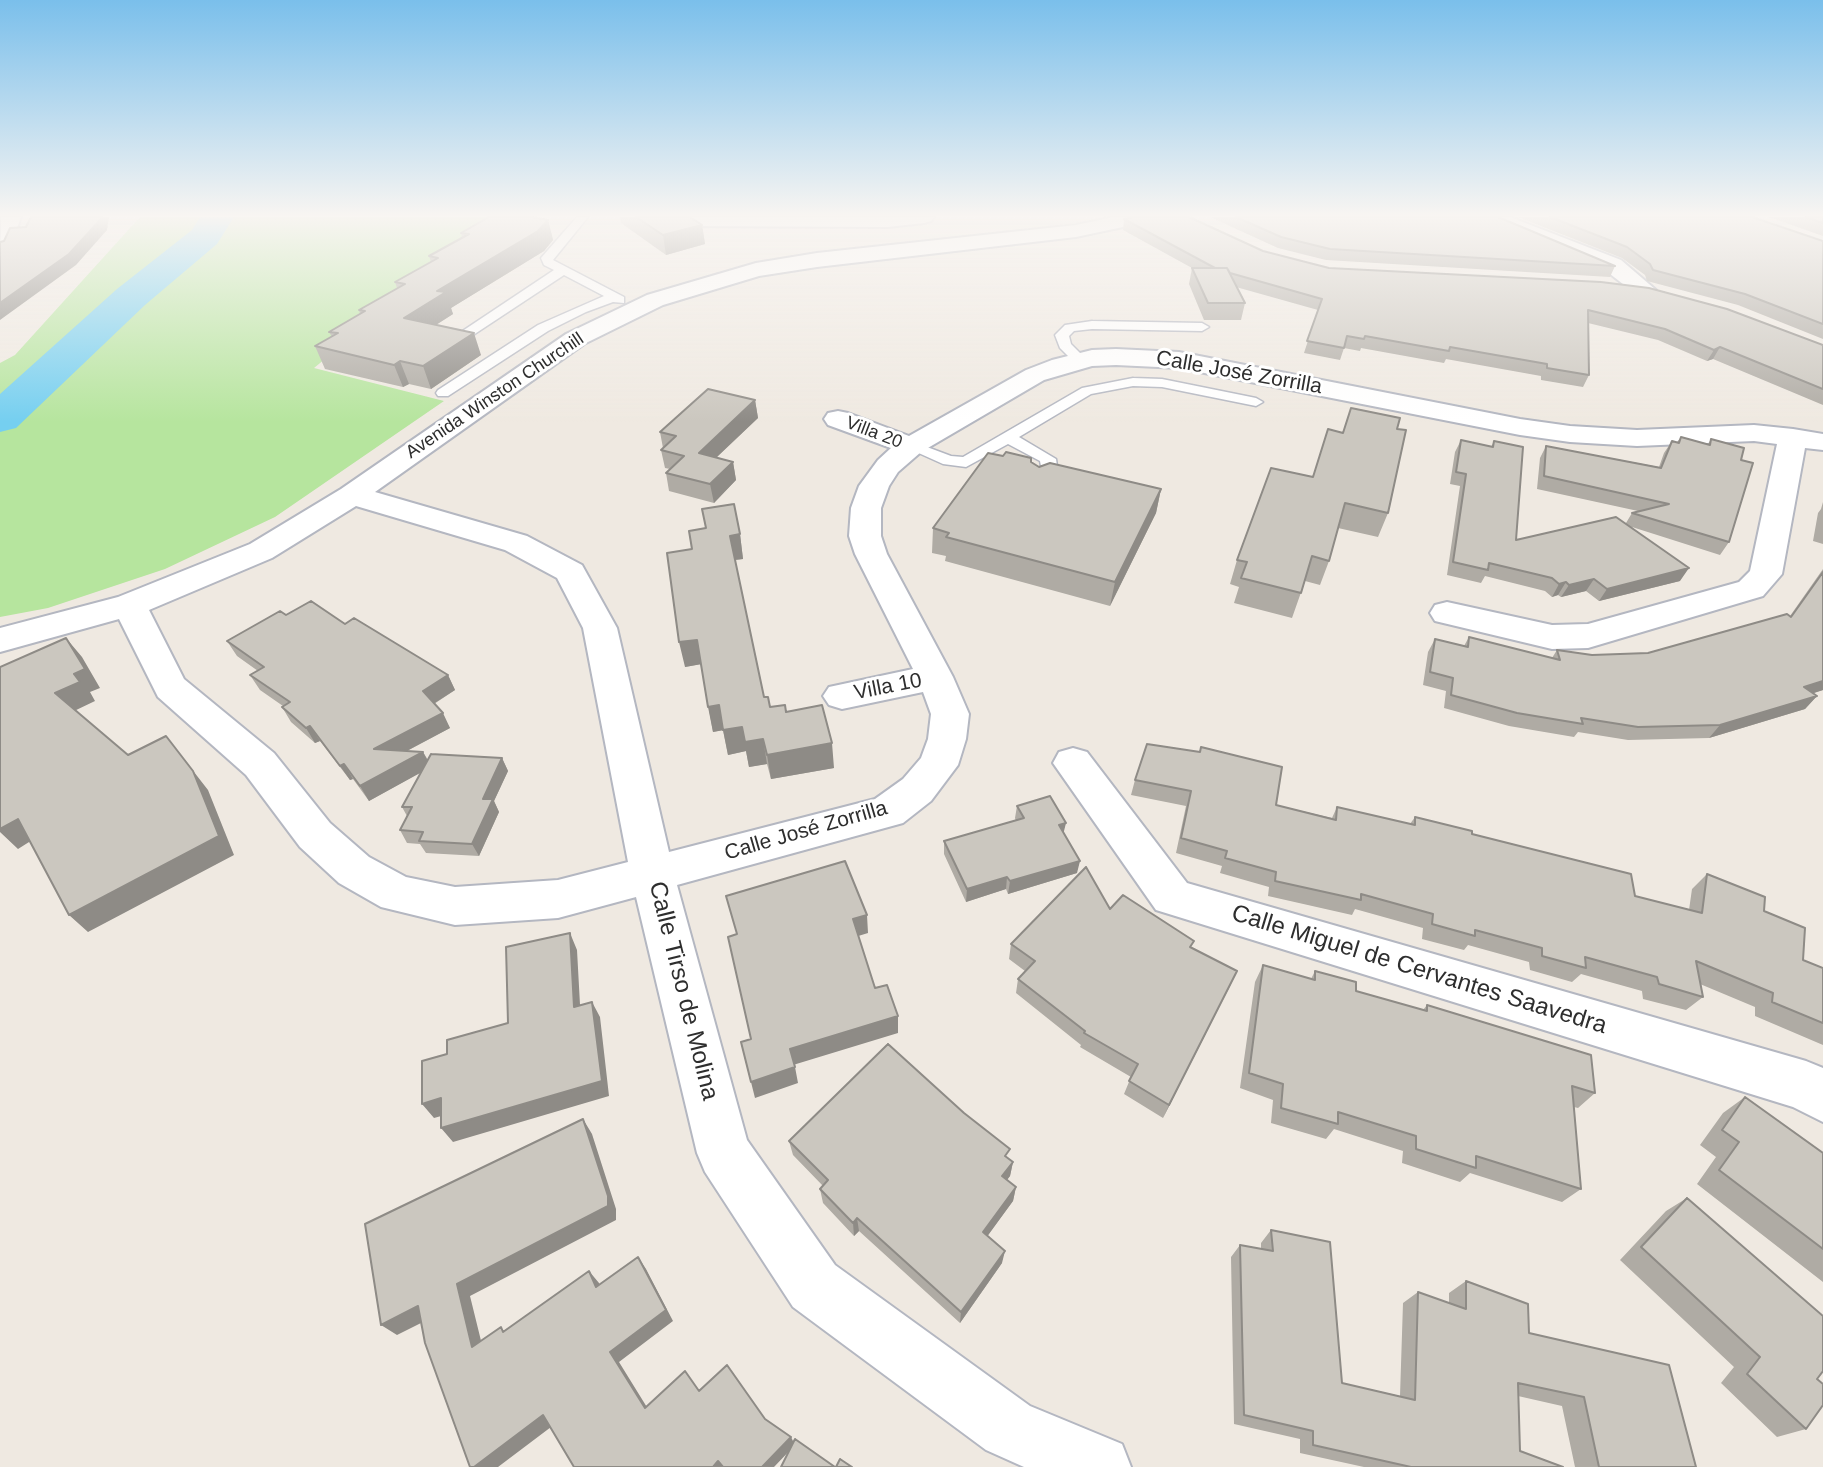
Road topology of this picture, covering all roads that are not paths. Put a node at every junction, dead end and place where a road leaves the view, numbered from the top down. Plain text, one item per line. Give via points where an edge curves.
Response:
1 (539, 285) edge
2 (592, 285) edge
3 (698, 285) edge
4 (1611, 285) edge
5 (1639, 285) edge
6 (1645, 290) junction
7 (1671, 296) edge
8 (624, 302) junction
9 (1202, 327) dead end
10 (453, 342) edge
11 (1081, 361) junction
12 (443, 393) dead end
13 (1256, 402) dead end
14 (838, 419) dead end
15 (1007, 437) junction
16 (1808, 439) edge
17 (911, 446) junction
18 (1038, 484) edge
19 (352, 495) junction
20 (130, 605) junction
21 (1447, 613) dead end
22 (0, 640) edge
23 (935, 677) junction
24 (842, 696) dead end
25 (1073, 763) dead end
26 (652, 873) junction
27 (1823, 1097) edge
28 (1099, 1467) edge

1 - 10 lane
2 - 8 lane
3 - 8 street, Avenida Winston Churchill
4 - 6 street
5 - 6 street
6 - 7 street
8 - 12 lane via 581,309 542,328
8 - 19 street, Avenida Winston Churchill
9 - 11 lane via 1070,328 1062,335 1065,345
11 - 16 street, Calle José Zorrilla via 1179,360 1570,434 1637,438 1716,433
11 - 17 street, Calle José Zorrilla via 1034,375
13 - 15 lane via 1162,383 1133,382 1087,391
14 - 17 street, Villa 20
15 - 17 lane via 966,462 949,461
15 - 18 lane via 1048,459 1049,466
16 - 21 street via 1766,574 1751,589 1588,636 1552,637
17 - 23 street, Calle José Zorrilla via 874,486 866,508 865,536
19 - 20 street, Avenida Winston Churchill via 261,551
19 - 26 street, Calle Tirso de Molina via 516,543 570,572 600,628
20 - 22 street, Avenida Winston Churchill
20 - 26 street, Calle José Zorrilla via 171,688 260,764 315,835 354,870 397,894 455,906 558,900
23 - 24 street, Villa 10
23 - 26 street, Calle José Zorrilla via 950,714 944,748 917,790 888,812
25 - 27 street, Calle Miguel de Cervantes Saavedra via 1172,897 1806,1086
26 - 28 street, Calle Tirso de Molina via 724,1153 814,1286 1009,1428

